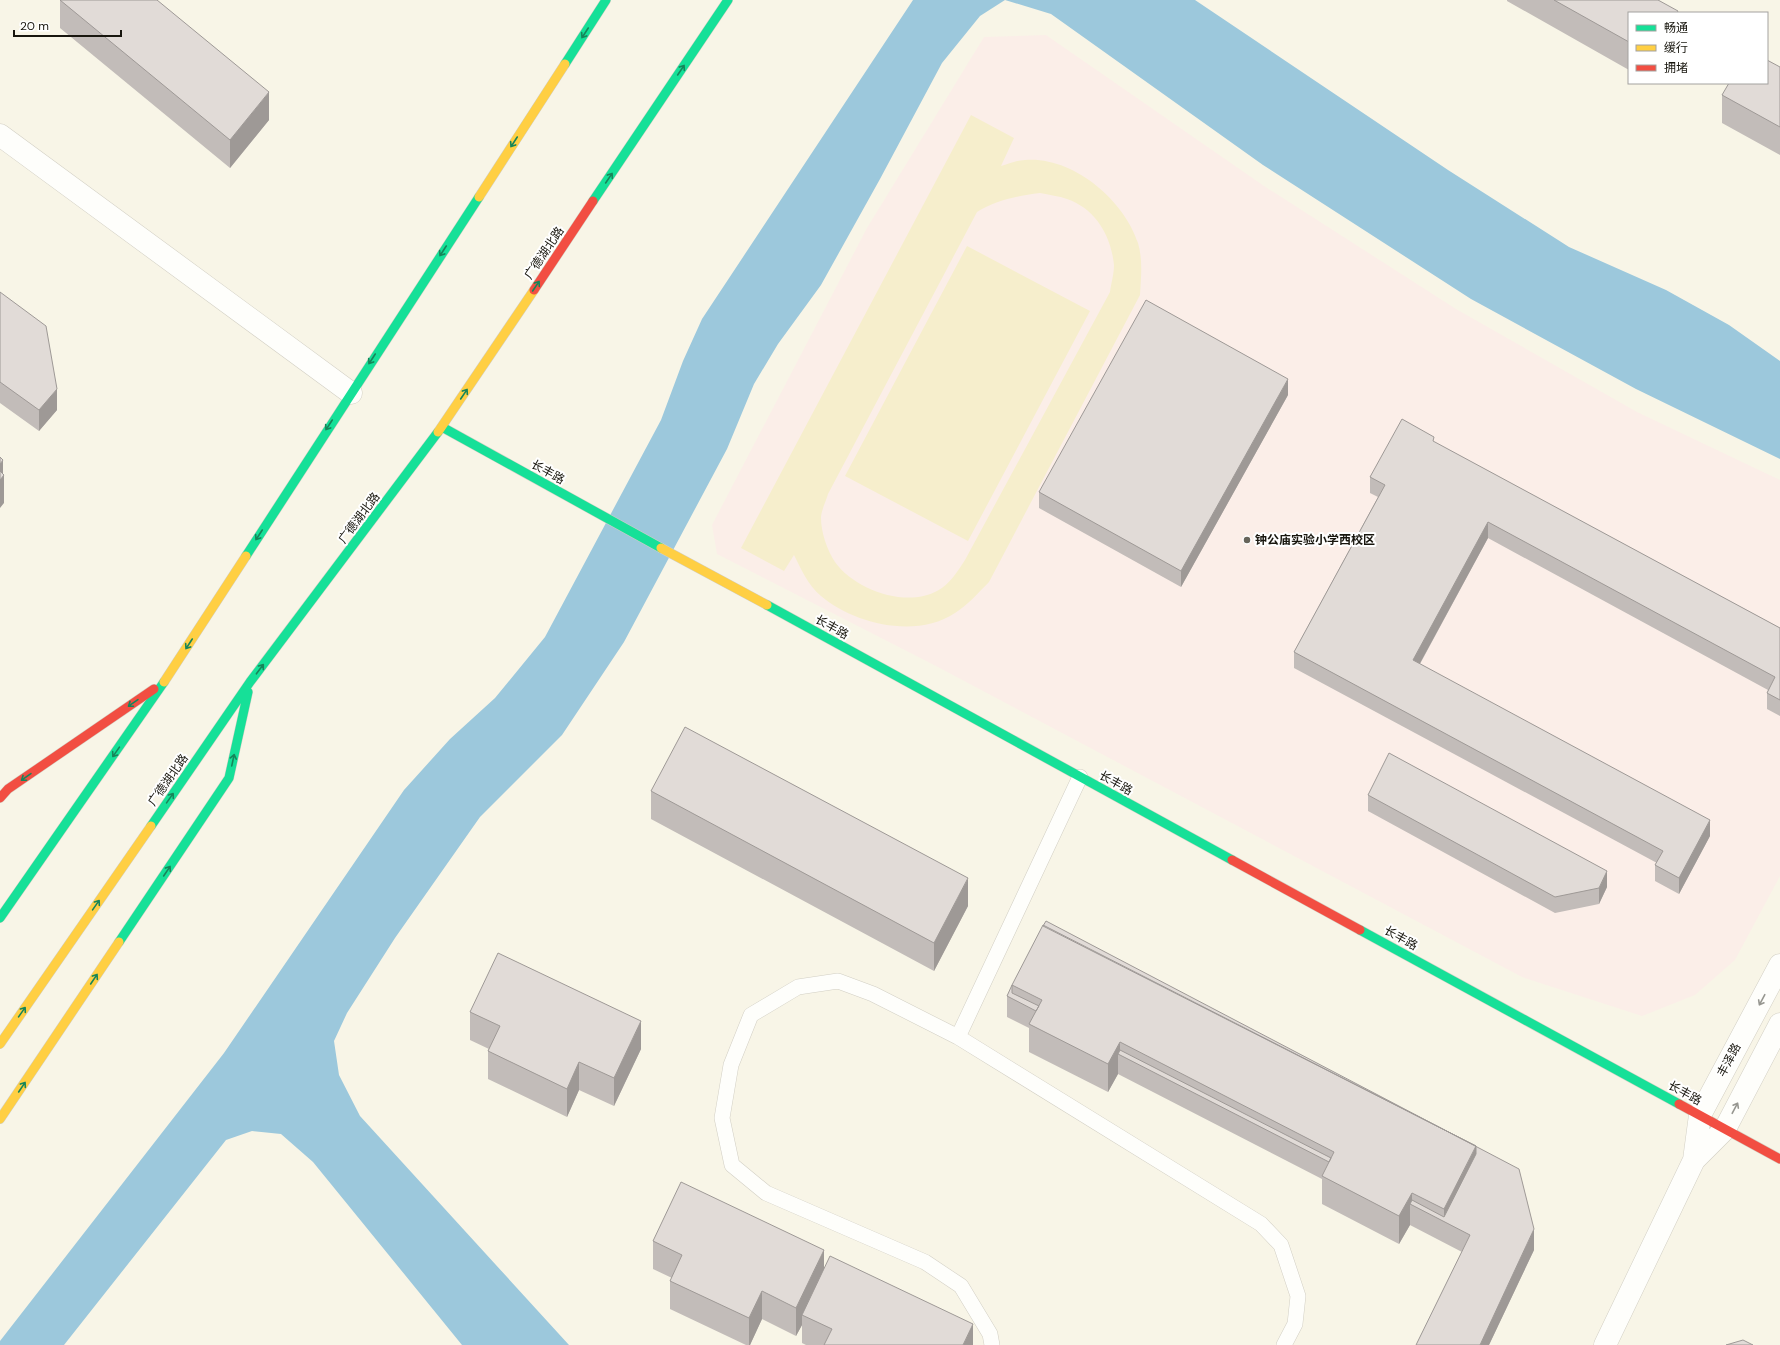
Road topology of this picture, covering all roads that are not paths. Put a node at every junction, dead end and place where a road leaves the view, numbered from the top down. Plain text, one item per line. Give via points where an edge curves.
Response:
1 (606, 0) edge
2 (728, 0) edge
3 (0, 135) edge
4 (350, 393) junction
5 (442, 427) junction
6 (165, 681) junction
7 (250, 682) junction
8 (1080, 777) junction
9 (0, 798) edge
10 (0, 918) edge
11 (1780, 966) edge
12 (1780, 1024) edge
13 (958, 1037) junction
14 (0, 1044) edge
15 (1700, 1115) junction
16 (0, 1119) edge
17 (1725, 1129) junction
18 (1780, 1159) edge
19 (1694, 1160) junction
20 (992, 1345) edge
21 (1284, 1345) edge
22 (1605, 1345) edge

1 -> 4 main road
5 -> 2 main road, 广德湖北路
3 - 4 street
4 -> 6 main road
7 -> 5 main road, 广德湖北路
5 - 8 main road, 长丰路
6 -> 9 main road via 8,789
6 -> 10 main road
14 -> 7 main road, 广德湖北路
16 -> 7 main road via 229,778
8 - 13 lane
8 - 15 main road, 长丰路
11 -> 15 street, 丰泽路
17 -> 12 street, 丰泽路
13 - 20 lane via 873,994 838,980 798,987 751,1015 732,1065 722,1118 732,1165 766,1193 925,1262 961,1286 990,1334
13 - 21 lane via 1261,1224 1281,1245 1298,1296 1295,1324
15 - 17 main road, 长丰路
15 - 19 street, 丰泽路
17 - 18 main road, 长丰路
17 - 19 street, 丰泽路
19 - 22 street, 丰泽路

